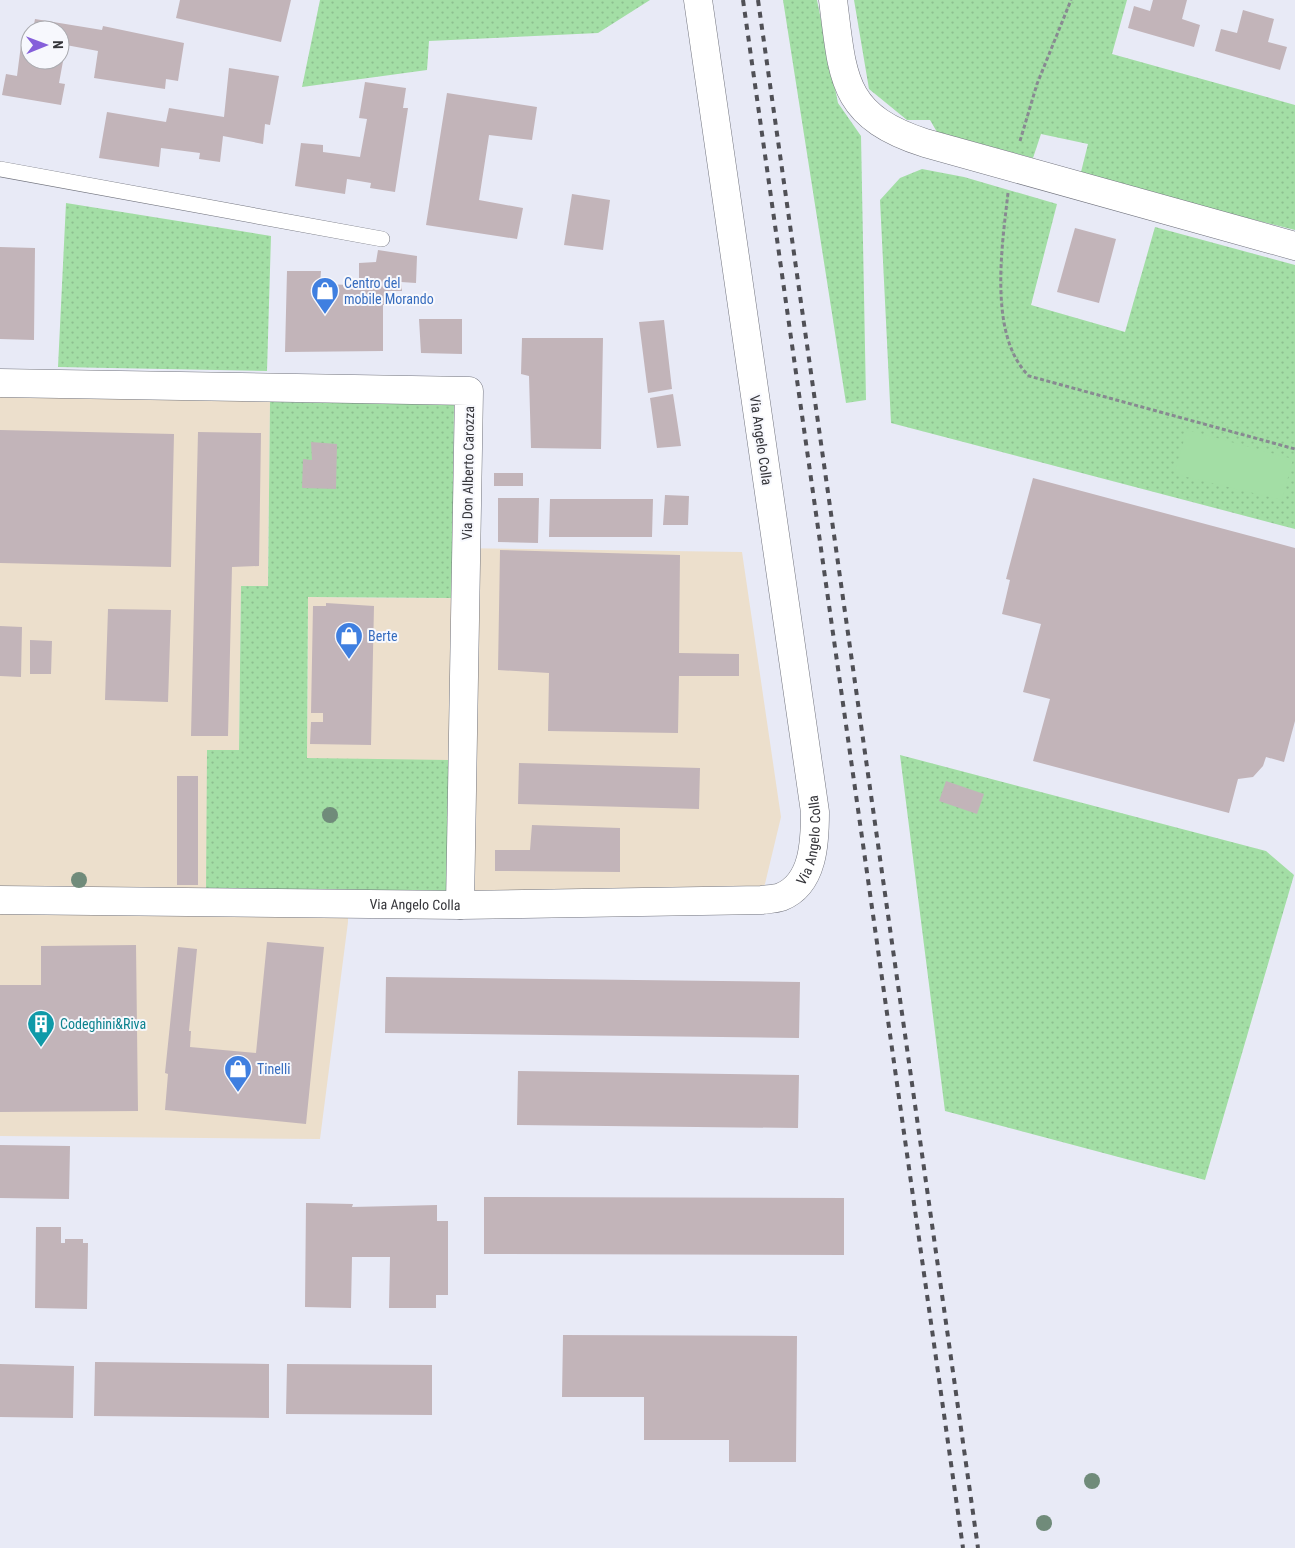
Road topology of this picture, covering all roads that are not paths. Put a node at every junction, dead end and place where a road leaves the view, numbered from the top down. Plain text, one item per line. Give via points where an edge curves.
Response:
1 (698, 0) edge
2 (832, 0) edge
3 (0, 169) edge
4 (382, 239) dead end
5 (1295, 246) edge
6 (0, 383) edge
7 (0, 900) edge
8 (460, 905) junction

1 - 8 street, Via Angelo Colla via 815,812 812,858 805,876 793,889 781,897 762,900
2 - 5 street via 841,63 850,91 882,125 902,136
3 - 4 lane
6 - 8 street, Via Don Alberto Carozza via 469,391
7 - 8 street, Via Angelo Colla

